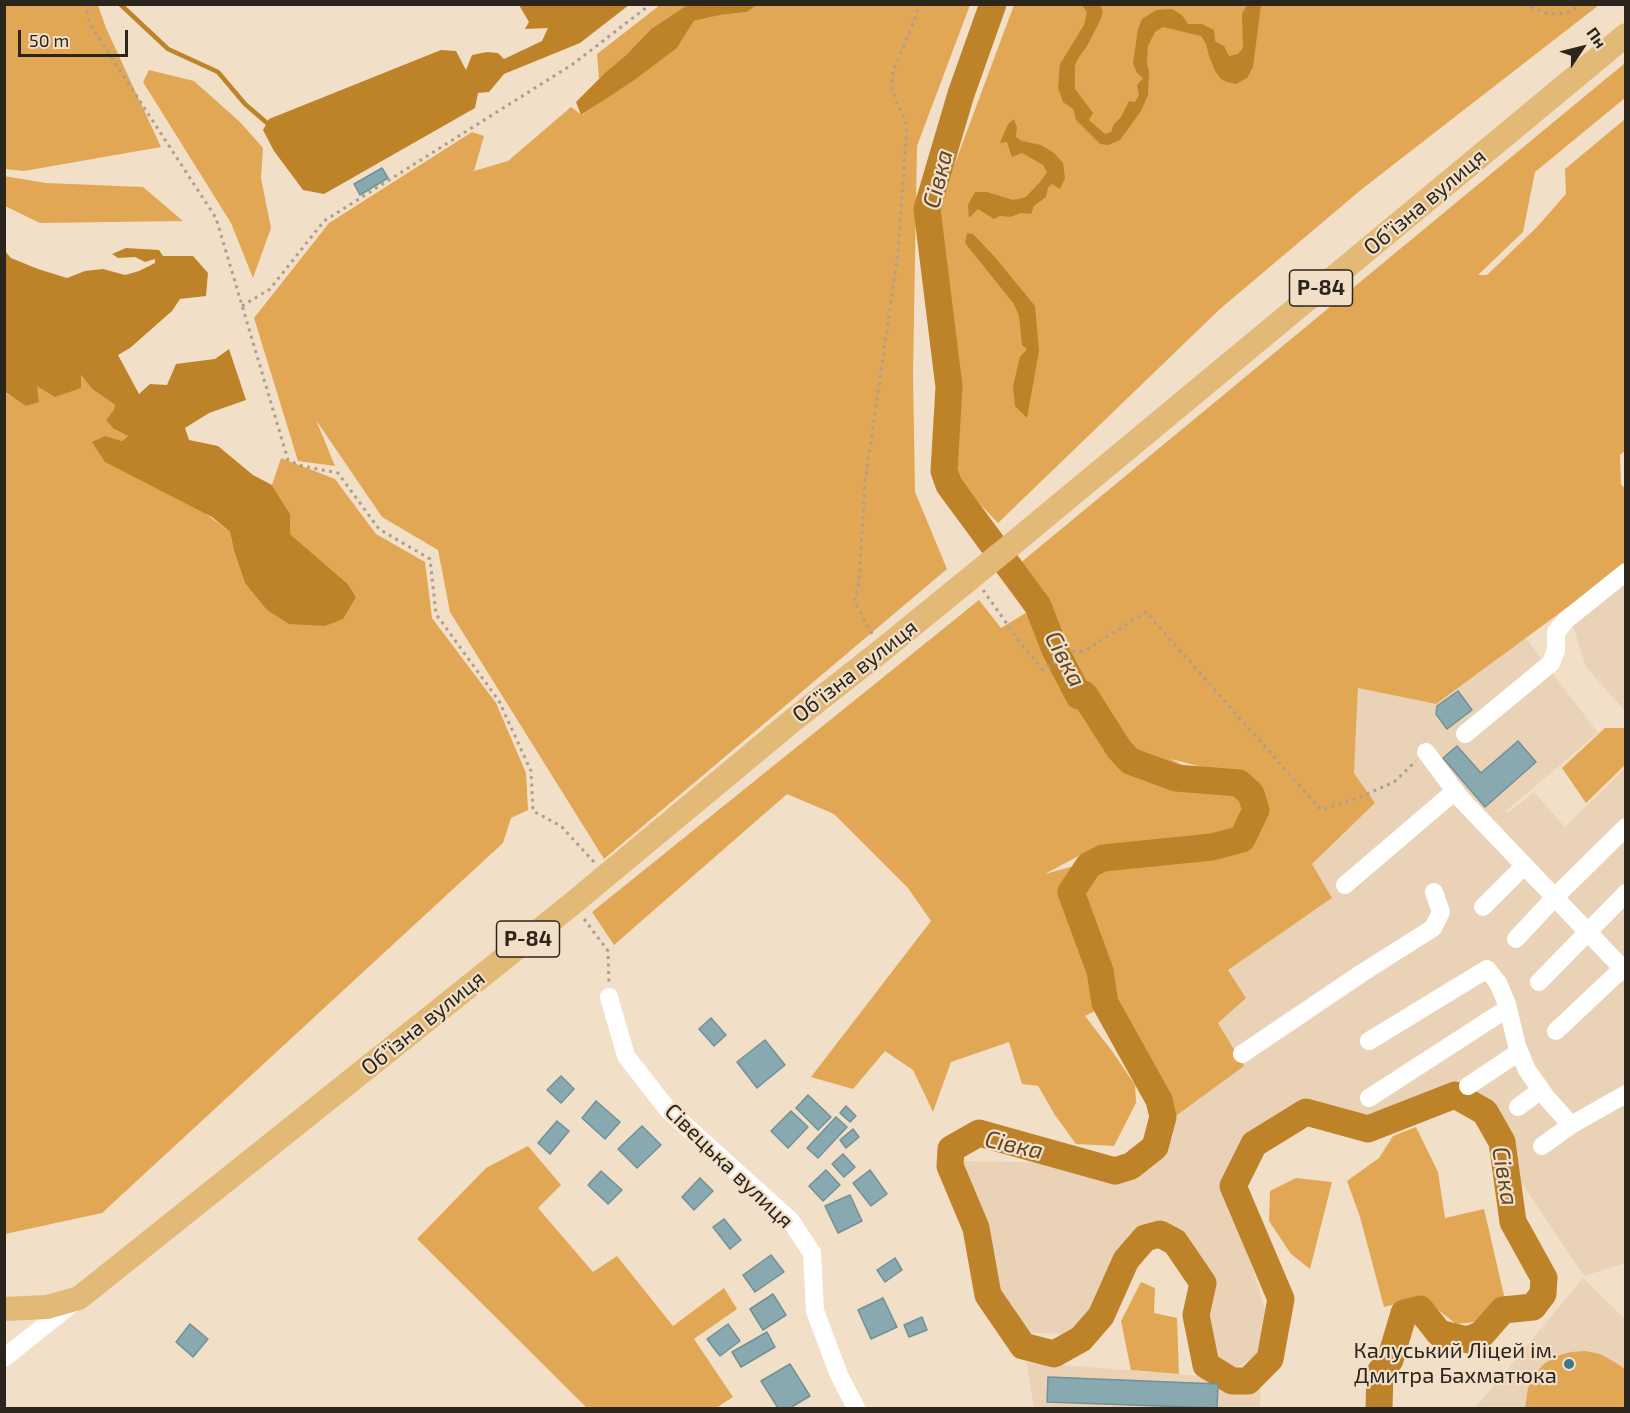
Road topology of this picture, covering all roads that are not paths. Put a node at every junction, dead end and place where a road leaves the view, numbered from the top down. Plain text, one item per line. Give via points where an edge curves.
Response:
1 (1626, 35) edge
2 (1626, 572) edge
3 (1465, 734) dead end
4 (1426, 752) road end
5 (1455, 791) junction
6 (1626, 827) edge
7 (1524, 866) junction
8 (1345, 885) dead end
9 (1434, 892) dead end
10 (1626, 893) edge
11 (1555, 897) junction
12 (1483, 907) dead end
13 (1587, 932) junction
14 (1515, 939) dead end
15 (1624, 970) edge
16 (1539, 982) dead end
17 (609, 997) road end
18 (1508, 1008) junction
19 (1556, 1031) dead end
20 (1369, 1041) dead end
21 (1519, 1052) junction
22 (1242, 1054) dead end
23 (1468, 1086) dead end
24 (1541, 1090) junction
25 (1626, 1094) edge
26 (1369, 1098) dead end
27 (1518, 1107) dead end
28 (1570, 1125) junction
29 (1542, 1146) dead end
30 (79, 1298) junction
31 (4, 1309) edge
32 (4, 1358) edge
33 (856, 1408) edge

1 - 30 main road, Обʼїзна вулиця / Р-84 via 572,904
2 - 3 street via 1556,632 1551,663
4 - 5 street
5 - 7 street
5 - 8 street
6 - 11 street
7 - 11 street
7 - 12 street
9 - 22 street via 1441,912 1433,928
10 - 13 street
11 - 13 street
11 - 14 street
13 - 15 street
13 - 16 street
15 - 19 street
17 - 33 street, Сівецька вулиця via 626,1056 668,1110 791,1221 812,1253 815,1311
18 - 20 street via 1498,983 1487,969
18 - 21 street
18 - 26 street
21 - 23 street
21 - 24 street
24 - 27 street
24 - 28 street
25 - 28 street
28 - 29 street
30 - 31 main road, Обʼїзна вулиця / Р-84 via 47,1307
30 - 32 street, Обʼїзна вулиця

